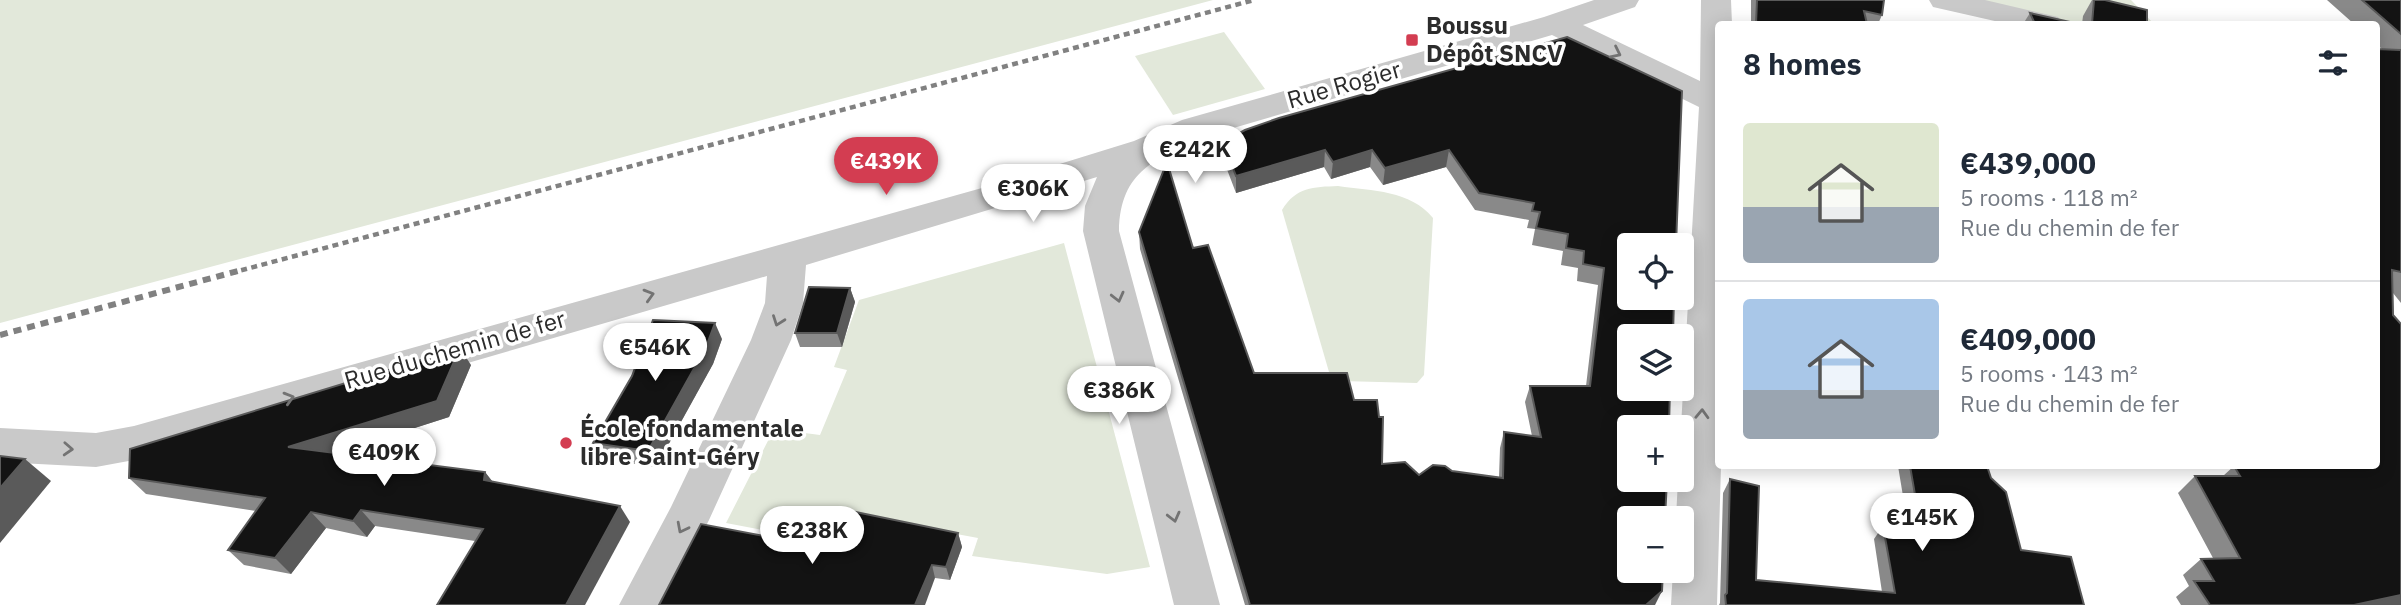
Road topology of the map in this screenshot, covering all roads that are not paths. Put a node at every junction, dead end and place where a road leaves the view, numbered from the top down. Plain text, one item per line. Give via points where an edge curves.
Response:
1 (1625, 0) edge
2 (1716, 0) edge
3 (1944, 0) edge
4 (1716, 21) edge
5 (2034, 21) edge
6 (1555, 24) junction
7 (1297, 99) junction
8 (1715, 102) edge
9 (1715, 125) edge
10 (1146, 149) junction
11 (998, 196) junction
12 (1102, 211) junction
13 (789, 255) junction
14 (0, 445) edge
15 (642, 605) edge
16 (1197, 605) edge
17 (1694, 605) edge

1 - 6 street, Rue Rogier
2 - 4 street
3 - 5 street
6 - 7 street, Rue Rogier
6 -> 8 street
7 - 10 street, Rue Rogier via 1194,128
7 - 12 street via 1255,125 1144,178
17 -> 9 street
10 - 11 street, Rue du chemin de fer
10 - 12 street via 1129,162
11 - 12 street via 1067,196
11 - 13 street, Rue du chemin de fer
12 -> 16 street
14 -> 13 street, Rue du chemin de fer via 96,450 134,443
13 -> 15 street via 784,303 771,340

